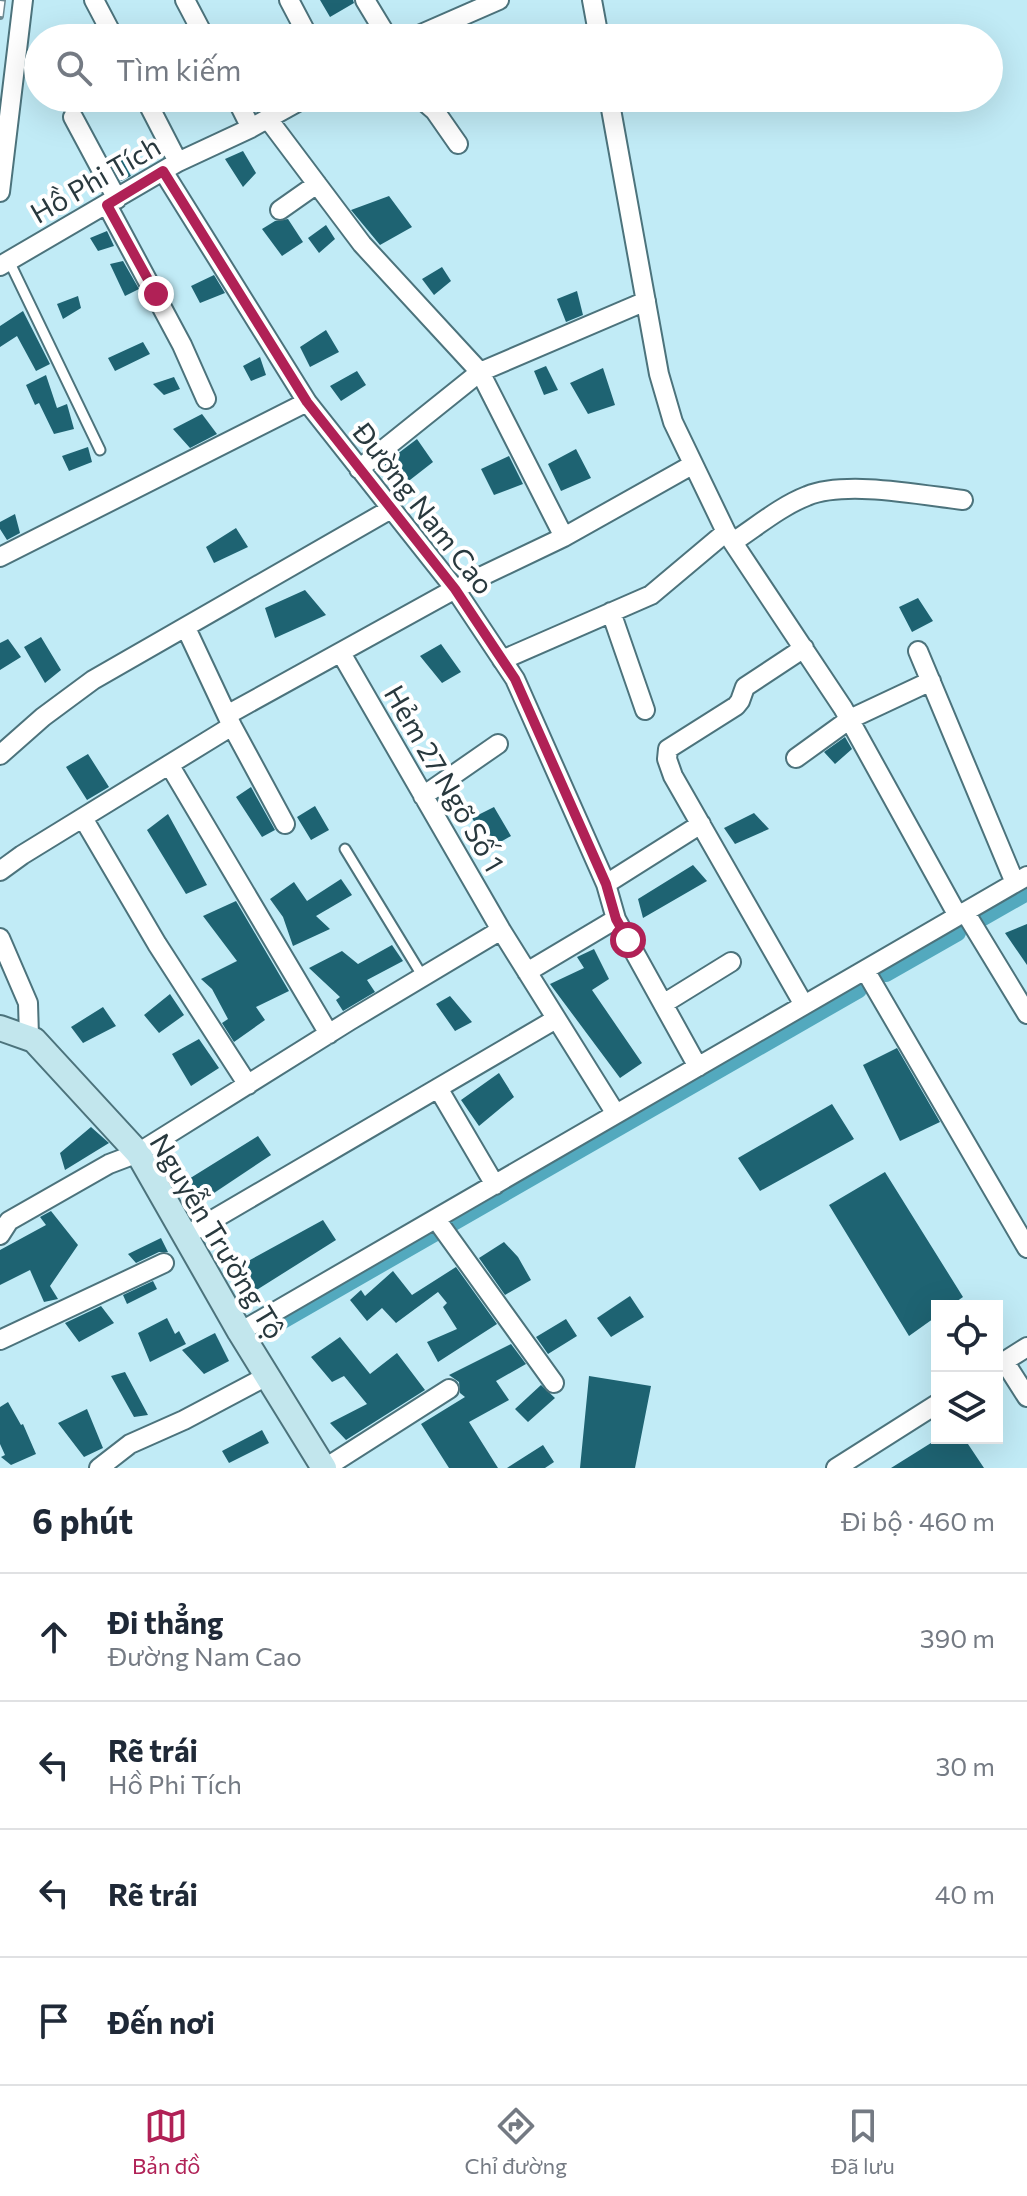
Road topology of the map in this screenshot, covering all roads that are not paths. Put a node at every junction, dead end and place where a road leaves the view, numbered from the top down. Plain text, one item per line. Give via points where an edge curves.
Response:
1 (23, 0) edge
2 (94, 0) edge
3 (185, 0) edge
4 (289, 0) edge
5 (365, 0) edge
6 (499, 0) edge
7 (592, 0) edge
8 (107, 24) edge
9 (198, 24) edge
10 (302, 24) edge
11 (380, 24) edge
12 (444, 24) edge
13 (596, 24) edge
14 (150, 112) edge
15 (243, 112) edge
16 (280, 112) edge
17 (436, 112) edge
18 (612, 112) edge
19 (73, 117) dead end
20 (268, 119) junction
21 (251, 128) junction
22 (458, 144) dead end
23 (171, 167) junction
24 (317, 184) junction
25 (0, 192) edge
26 (112, 202) junction
27 (280, 210) dead end
28 (5, 264) edge
29 (646, 301) junction
30 (480, 372) junction
31 (206, 399) dead end
32 (307, 402) junction
33 (100, 450) dead end
34 (692, 465) junction
35 (359, 469) junction
36 (963, 500) dead end
37 (391, 509) junction
38 (564, 537) junction
39 (729, 537) junction
40 (0, 557) edge
41 (455, 589) junction
42 (611, 612) junction
43 (186, 628) junction
44 (804, 648) junction
45 (918, 651) dead end
46 (341, 653) junction
47 (502, 660) junction
48 (931, 681) junction
49 (645, 710) dead end
50 (850, 719) junction
51 (230, 720) junction
52 (498, 744) dead end
53 (0, 755) edge
54 (796, 758) dead end
55 (170, 766) junction
56 (423, 796) junction
57 (83, 818) junction
58 (285, 824) dead end
59 (701, 824) junction
60 (345, 849) dead end
61 (0, 871) edge
62 (1021, 880) edge
63 (606, 884) junction
64 (962, 914) junction
65 (616, 919) junction
66 (501, 930) junction
67 (0, 938) edge
68 (731, 962) dead end
69 (865, 970) junction
70 (527, 972) junction
71 (423, 977) junction
72 (663, 1004) junction
73 (804, 1005) junction
74 (1027, 1014) edge
75 (556, 1019) junction
76 (0, 1028) edge
77 (329, 1034) junction
78 (29, 1036) junction
79 (698, 1067) junction
80 (248, 1085) junction
81 (438, 1088) junction
82 (616, 1114) junction
83 (138, 1153) junction
84 (495, 1185) junction
85 (436, 1219) junction
86 (0, 1235) edge
87 (185, 1236) junction
88 (1027, 1248) edge
89 (164, 1263) dead end
90 (240, 1332) junction
91 (0, 1340) edge
92 (1027, 1347) edge
93 (1003, 1362) edge
94 (1003, 1366) edge
95 (267, 1376) junction
96 (554, 1383) dead end
97 (449, 1389) dead end
98 (1027, 1397) edge
99 (931, 1408) edge
100 (842, 1466) edge
101 (99, 1468) edge
102 (324, 1468) edge

1 - 25 street
2 - 8 street
3 - 9 street
4 - 10 street
5 - 11 street
6 - 12 street
7 - 13 street
14 - 23 street, Đường Nam Cao
15 - 21 street
16 - 20 street, Hồ Phi Tích
17 - 22 street
18 - 29 street
19 - 26 street
20 - 21 street, Hồ Phi Tích
20 - 24 street
21 - 23 street, Hồ Phi Tích
23 - 26 street, Hồ Phi Tích
23 - 32 street, Đường Nam Cao
24 - 27 street
24 - 30 street via 362,244
26 - 28 street, Hồ Phi Tích
26 - 31 street
28 - 33 lane
29 - 30 street
29 - 34 street via 659,374
30 - 35 street
30 - 38 street
32 - 35 street, Đường Nam Cao
32 - 40 street
34 - 38 street
34 - 39 street
35 - 37 street, Đường Nam Cao
36 - 39 street via 872,490 817,493
37 - 41 street, Đường Nam Cao
37 - 43 street
38 - 41 street
39 - 42 street via 651,595
39 - 44 street
41 - 46 street
41 - 47 street, Đường Nam Cao
42 - 47 street
42 - 49 street
43 - 51 street
43 - 53 street via 93,680
44 - 50 street
44 - 59 street via 745,687 736,706 668,749 673,776
45 - 48 street
46 - 51 street
46 - 56 street, Hẻm 27 Ngõ Số 1
47 - 63 street, Đường Nam Cao
48 - 50 street
48 - 62 street
50 - 54 street
50 - 64 street
51 - 55 street
51 - 58 street
52 - 56 street
55 - 57 street
55 - 77 street
56 - 66 street, Hẻm 27 Ngõ Số 1
57 - 61 street
57 - 80 street
59 - 63 street
59 - 73 street
60 - 71 lane
62 - 64 street
63 - 65 street, Đường Nam Cao
64 - 69 street
64 - 74 street
65 - 70 street
65 - 72 street, Đường Nam Cao
66 - 70 street, Hẻm 27 Ngõ Số 1
66 - 71 street
67 - 78 street via 28,1003
68 - 72 street
69 - 73 street
69 - 88 street
70 - 75 street, Hẻm 27 Ngõ Số 1
71 - 77 street
72 - 79 street, Đường Nam Cao
73 - 79 street
75 - 81 street
75 - 82 street, Hẻm 27 Ngõ Số 1
76 - 78 main road
77 - 80 street
78 - 83 main road, Nguyễn Trường Tộ
79 - 82 street
80 - 83 street
81 - 84 street
81 - 87 street
82 - 84 street
83 - 86 street via 9,1221
83 - 87 main road, Nguyễn Trường Tộ
84 - 85 street
85 - 90 street
85 - 96 street
87 - 90 main road, Nguyễn Trường Tộ
89 - 91 street
90 - 95 main road, Nguyễn Trường Tộ
92 - 93 street
94 - 98 street
95 - 101 street via 130,1444
95 - 102 main road, Nguyễn Trường Tộ
97 - 102 street
99 - 100 street

